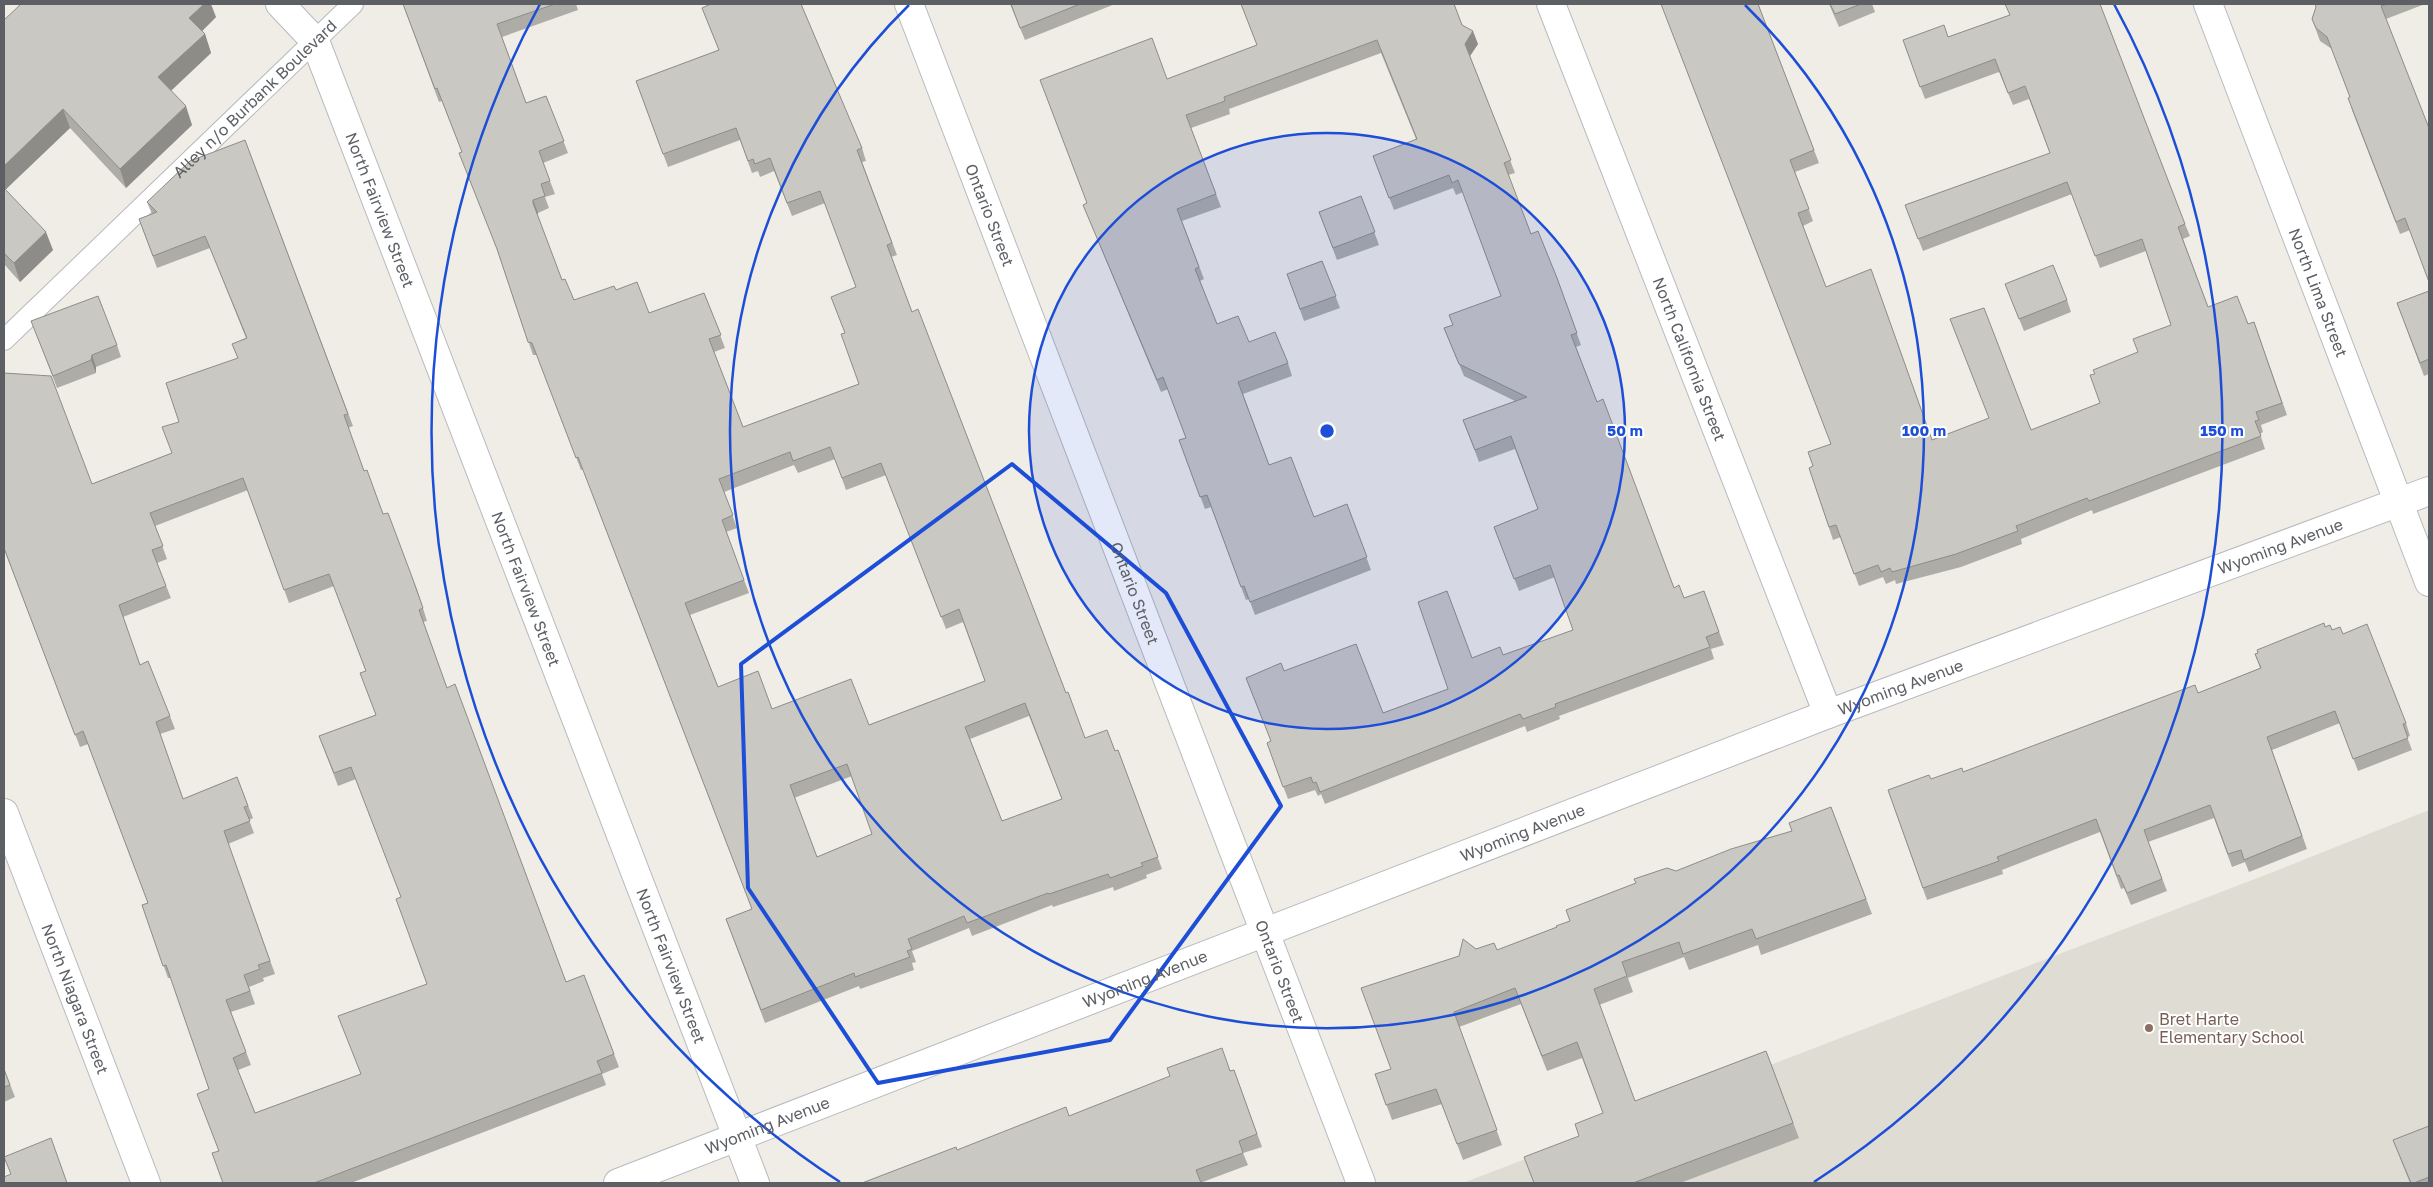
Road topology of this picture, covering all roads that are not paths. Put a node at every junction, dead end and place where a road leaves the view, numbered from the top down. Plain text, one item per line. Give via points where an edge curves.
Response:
1 (280, 4) edge
2 (353, 4) edge
3 (909, 4) edge
4 (1552, 4) edge
5 (2208, 4) edge
6 (315, 41) junction
7 (4, 340) edge
8 (2429, 491) edge
9 (2399, 502) junction
10 (2429, 582) edge
11 (1828, 714) junction
12 (4, 813) edge
13 (1265, 934) junction
14 (738, 1138) junction
15 (146, 1183) edge
16 (618, 1183) edge
17 (755, 1183) edge
18 (1361, 1183) edge

1 - 6 street, North Fairview Street
2 - 6 lane, Alley n/o Burbank Boulevard
3 - 13 street, Ontario Street
4 - 11 street, North California Street
5 - 9 street, North Lima Street
6 - 7 lane, Alley n/o Burbank Boulevard
6 - 14 street, North Fairview Street
8 - 9 street, Wyoming Avenue
9 - 10 street, North Lima Street
9 - 11 street, Wyoming Avenue
11 - 13 street, Wyoming Avenue
12 - 15 street, North Niagara Street
13 - 14 street, Wyoming Avenue
13 - 18 street, Ontario Street
14 - 16 street, Wyoming Avenue
14 - 17 street, North Fairview Street

